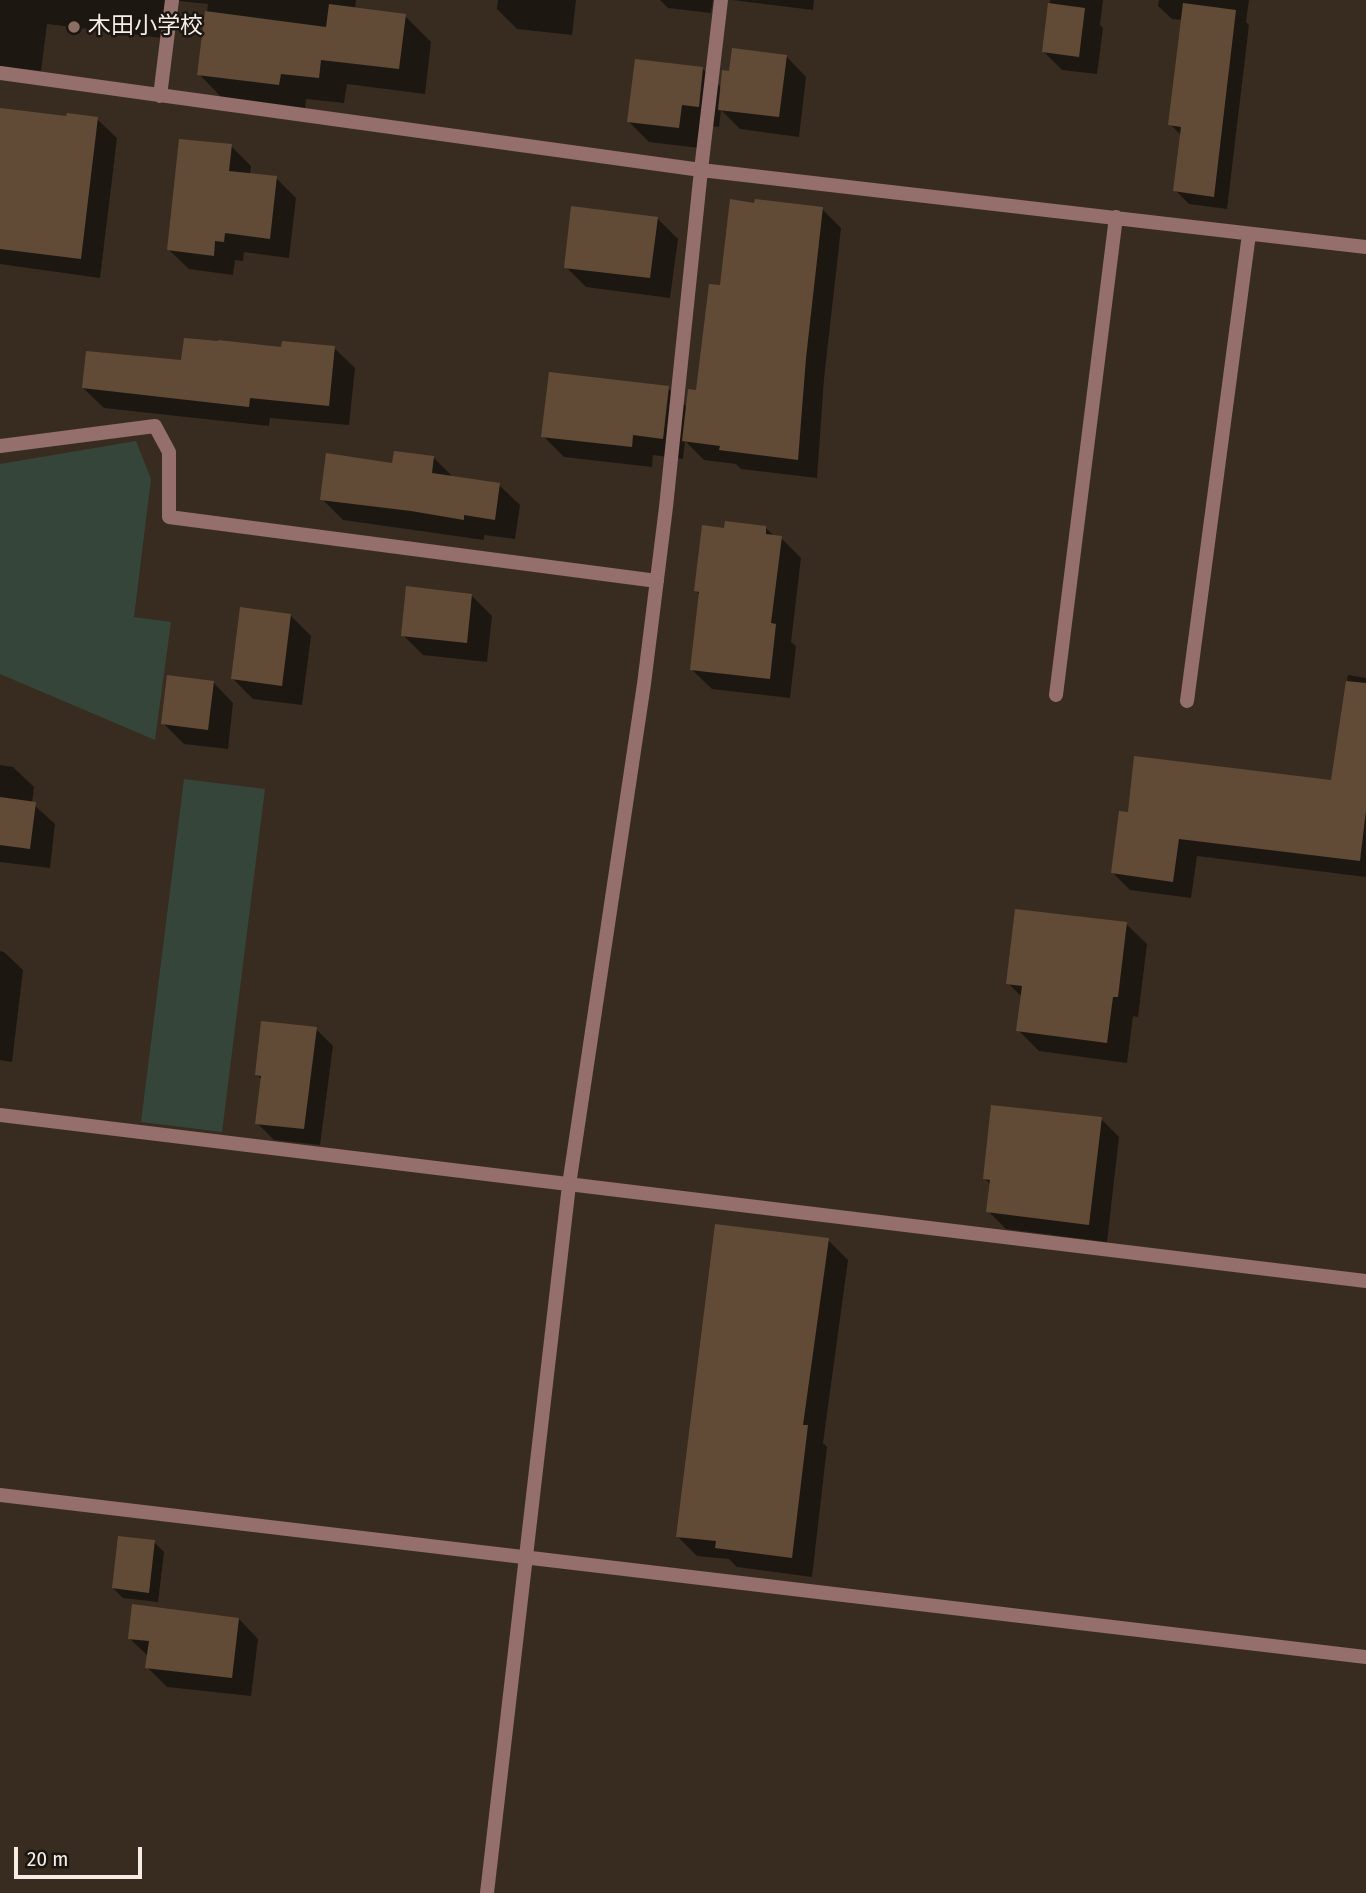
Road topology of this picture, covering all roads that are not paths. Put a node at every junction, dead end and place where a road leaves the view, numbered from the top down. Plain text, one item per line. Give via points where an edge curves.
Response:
1 (172, 0) edge
2 (721, 0) edge
3 (0, 73) edge
4 (160, 96) junction
5 (701, 170) junction
6 (1116, 217) junction
7 (1249, 234) junction
8 (1366, 247) edge
9 (0, 446) edge
10 (657, 581) junction
11 (1056, 695) dead end
12 (1188, 701) dead end
13 (0, 1115) edge
14 (569, 1185) junction
15 (1366, 1281) edge
16 (0, 1495) edge
17 (527, 1558) junction
18 (1366, 1657) edge
19 (486, 1893) edge

1 - 4 street
2 - 5 street
3 - 4 street
4 - 5 street
5 - 6 street
5 - 10 street
6 - 7 street
6 - 11 street
7 - 8 street
7 - 12 street
9 - 10 street via 155,426 169,452 169,517
10 - 14 street
13 - 14 street
14 - 15 street
14 - 17 street
16 - 17 street
17 - 18 street
17 - 19 street

